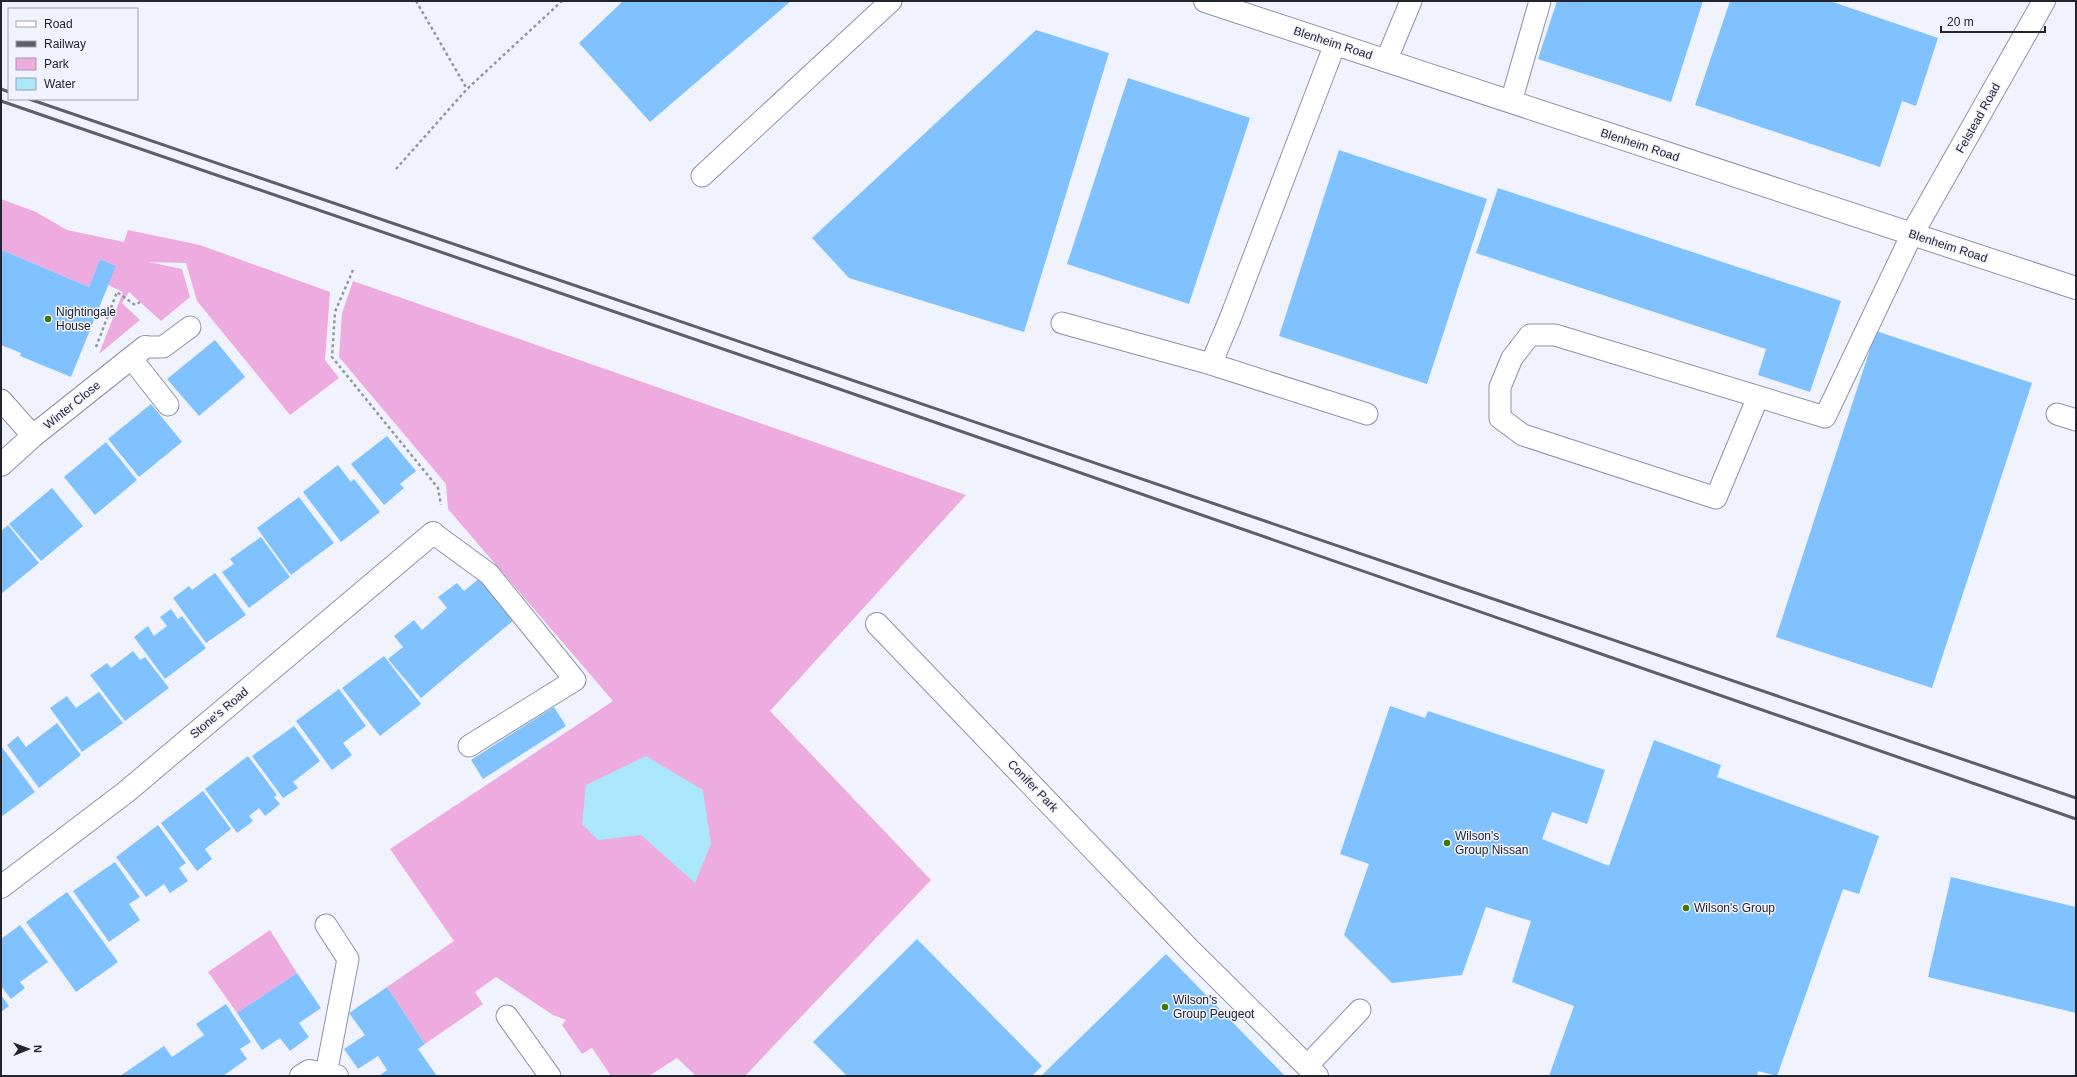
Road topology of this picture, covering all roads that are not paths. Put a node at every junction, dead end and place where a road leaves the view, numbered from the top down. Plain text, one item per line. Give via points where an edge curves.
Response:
1 (891, 1) edge
2 (1205, 1) edge
3 (1411, 1) edge
4 (1540, 1) edge
5 (2044, 1) edge
6 (1335, 44) junction
7 (1386, 61) junction
8 (1511, 102) junction
9 (702, 176) dead end
10 (1912, 234) junction
11 (2076, 288) edge
12 (1062, 323) dead end
13 (190, 327) dead end
14 (138, 352) junction
15 (1211, 364) junction
16 (1758, 397) junction
17 (1, 400) edge
18 (168, 405) dead end
19 (1367, 414) dead end
20 (2057, 414) dead end
21 (2076, 420) edge
22 (33, 436) junction
23 (1, 465) edge
24 (433, 533) joint
25 (877, 624) dead end
26 (469, 746) dead end
27 (1, 887) edge
28 (326, 926) dead end
29 (1360, 1010) dead end
30 (507, 1016) dead end
31 (1312, 1071) edge
32 (318, 1074) edge
33 (550, 1076) edge

1 - 9 lane
2 - 6 street, Blenheim Road
3 - 7 lane
4 - 8 lane
5 - 10 street, Felstead Road
6 - 7 street, Blenheim Road
6 - 15 lane
7 - 8 street, Blenheim Road
8 - 10 street, Blenheim Road
10 - 11 street, Blenheim Road
10 - 16 lane via 1825,417
12 - 15 lane
13 - 14 lane via 163,347
14 - 18 lane
14 - 22 street, Winter Close
15 - 19 lane
16 - 16 lane via 1555,335 1530,335 1512,358 1500,387 1500,418 1524,435 1716,498
17 - 22 lane
20 - 21 lane
22 - 23 street, Winter Close
24 - 26 lane via 489,574 575,680
24 - 27 street, Stone's Road via 126,792
25 - 31 street, Conifer Park via 1189,949
28 - 32 lane via 348,959
29 - 31 lane
30 - 33 lane

